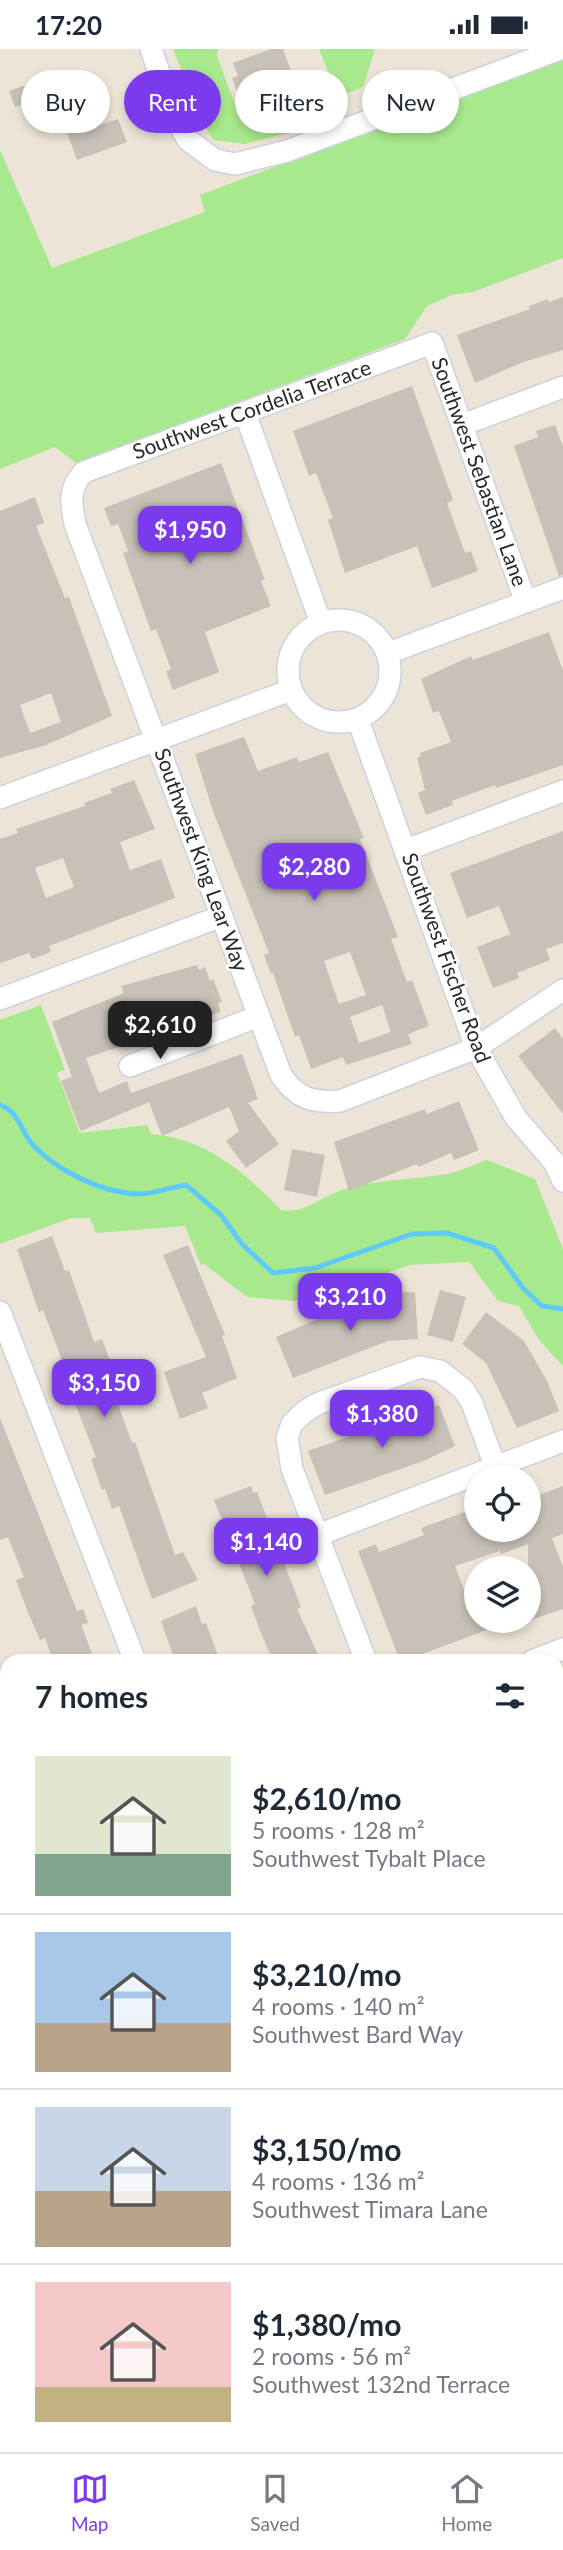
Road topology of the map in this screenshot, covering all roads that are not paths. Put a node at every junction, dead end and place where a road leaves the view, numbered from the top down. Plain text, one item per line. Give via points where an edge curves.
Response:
1 (151, 49) edge
2 (560, 49) edge
3 (432, 343) joint
4 (563, 387) edge
5 (245, 413) junction
6 (462, 425) junction
7 (75, 481) joint
8 (563, 588) edge
9 (526, 602) junction
10 (321, 623) junction
11 (388, 653) junction
12 (291, 690) junction
13 (358, 720) junction
14 (157, 740) junction
15 (563, 791) edge
16 (0, 799) edge
17 (406, 849) junction
18 (222, 916) junction
19 (563, 989) edge
20 (0, 999) edge
21 (259, 1016) junction
22 (476, 1048) junction
23 (130, 1066) dead end
24 (563, 1181) edge
25 (0, 1312) edge
26 (6, 1349) edge
27 (563, 1441) edge
28 (494, 1465) edge
29 (500, 1465) edge
30 (464, 1479) edge
31 (318, 1535) junction
32 (132, 1654) edge
33 (363, 1654) edge

1 - 2 street via 175,118 188,140 215,160 235,164 287,151
3 - 5 street, Southwest Cordelia Terrace
3 - 6 street, Southwest Sebastian Lane
4 - 6 street
5 - 7 street, Southwest Cordelia Terrace via 84,472
5 - 10 street
6 - 9 street, Southwest Sebastian Lane
7 - 14 street, Southwest King Lear Way via 70,499 75,524
8 - 9 street
9 - 11 street
10 - 11 street via 341,619 361,625 377,636
10 - 12 street via 304,633 291,651 287,671
11 - 13 street via 391,675 386,694
12 - 13 street via 302,707 318,718 335,723
12 - 14 street
13 - 17 street, Southwest Fischer Road
14 - 16 street
14 - 18 street, Southwest King Lear Way
15 - 17 street
17 - 22 street, Southwest Fischer Road
18 - 20 street
18 - 21 street, Southwest King Lear Way
19 - 22 street, Southwest King Lear Way
21 - 22 street, Southwest King Lear Way via 285,1082 318,1103 340,1101
21 - 23 street
22 - 24 street, Southwest Fischer Road via 516,1118 554,1162
25 - 26 street
26 - 32 street
27 - 29 street
28 - 31 street via 468,1396 446,1374 427,1367 406,1370 317,1404 297,1418 287,1438 292,1469
30 - 31 street
31 - 33 street

